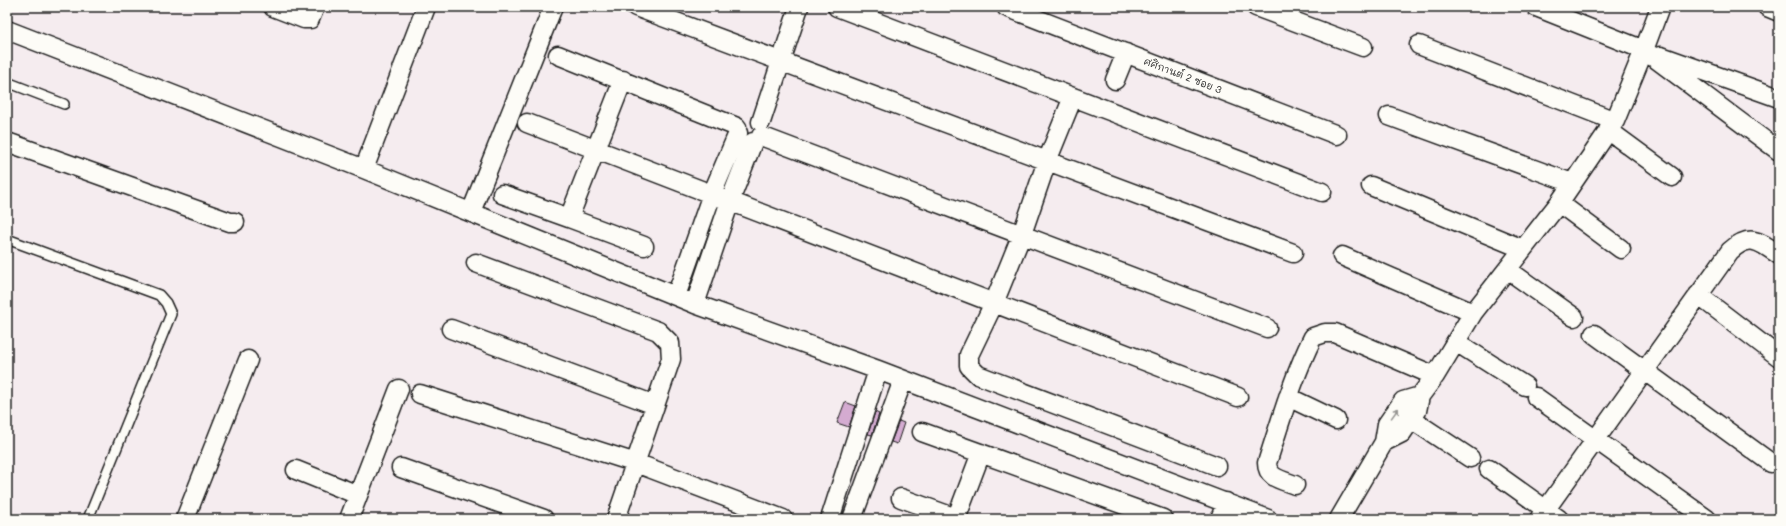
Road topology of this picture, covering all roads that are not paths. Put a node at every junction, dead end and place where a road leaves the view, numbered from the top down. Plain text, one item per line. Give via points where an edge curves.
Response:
1 (273, 7) edge
2 (315, 7) edge
3 (426, 7) edge
4 (553, 7) edge
5 (636, 7) edge
6 (799, 7) edge
7 (837, 7) edge
8 (1006, 7) edge
9 (1256, 7) edge
10 (1536, 7) edge
11 (1660, 7) edge
12 (1767, 7) edge
13 (1031, 12) edge
14 (1779, 12) edge
15 (7, 30) edge
16 (1419, 45) dead end
17 (1363, 47) dead end
18 (1644, 50) junction
19 (1126, 53) junction
20 (558, 55) dead end
21 (781, 62) junction
22 (623, 80) junction
23 (1115, 80) dead end
24 (7, 82) edge
25 (1072, 97) junction
26 (1779, 98) edge
27 (64, 104) dead end
28 (1389, 116) dead end
29 (527, 123) dead end
30 (1611, 125) junction
31 (738, 130) junction
32 (759, 134) junction
33 (1337, 135) dead end
34 (7, 142) edge
35 (596, 151) junction
36 (1779, 151) edge
37 (1047, 161) junction
38 (364, 168) junction
39 (1672, 177) dead end
40 (1572, 183) junction
41 (1371, 186) dead end
42 (1322, 192) dead end
43 (502, 194) dead end
44 (712, 194) junction
45 (730, 201) junction
46 (1559, 203) junction
47 (471, 212) junction
48 (569, 218) junction
49 (235, 222) dead end
50 (1022, 234) junction
51 (7, 239) edge
52 (644, 246) dead end
53 (1621, 248) dead end
54 (1524, 249) junction
55 (1293, 253) dead end
56 (1779, 255) edge
57 (1342, 256) dead end
58 (476, 263) dead end
59 (1508, 270) junction
60 (1698, 295) junction
61 (676, 296) junction
62 (994, 303) junction
63 (695, 304) junction
64 (1473, 312) junction
65 (1574, 317) dead end
66 (1267, 328) dead end
67 (451, 330) dead end
68 (1594, 334) dead end
69 (1456, 342) junction
70 (1779, 357) edge
71 (248, 360) dead end
72 (878, 370) junction
73 (1644, 371) junction
74 (1435, 376) junction
75 (903, 380) junction
76 (399, 389) dead end
77 (420, 394) dead end
78 (1288, 396) junction
79 (1420, 396) junction
80 (1238, 397) dead end
81 (655, 405) junction
82 (1411, 419) junction
83 (1336, 420) dead end
84 (922, 432) dead end
85 (1595, 441) junction
86 (1384, 442) junction
87 (981, 453) junction
88 (1470, 458) dead end
89 (636, 463) junction
90 (1771, 463) dead end
91 (1217, 466) dead end
92 (401, 468) dead end
93 (1489, 469) dead end
94 (296, 470) dead end
95 (1295, 485) dead end
96 (358, 495) junction
97 (901, 498) dead end
98 (1225, 514) edge
99 (1548, 516) edge
100 (88, 519) edge
101 (185, 519) edge
102 (349, 519) edge
103 (544, 519) edge
104 (616, 519) edge
105 (783, 519) edge
106 (830, 519) edge
107 (852, 519) edge
108 (957, 519) edge
109 (1163, 519) edge
110 (1268, 519) edge
111 (1339, 519) edge
112 (1706, 519) edge

1 - 2 street via 304,19 310,19
3 - 38 street
4 - 47 street
5 - 21 street
6 - 21 street
7 - 25 street
8 - 13 street, ศศิกานต์ 2 ซอย 3
9 - 17 street
10 - 18 street
11 - 18 street
12 - 14 street
13 - 19 street, ศศิกานต์ 2 ซอย 3
15 - 38 street
16 - 30 street
18 - 26 street
18 - 30 street
18 - 36 street
19 - 23 street
19 - 33 street, ศศิกานต์ 2 ซอย 3
20 - 22 street
21 - 32 street
21 - 37 street
22 - 31 street
22 - 35 street
24 - 27 lane
25 - 37 street
25 - 42 street
28 - 40 street
29 - 35 street
30 - 39 street
30 - 40 street
31 - 32 street via 744,141
31 - 32 street via 742,119 752,117
31 - 44 street
32 - 45 street
32 - 50 street
34 - 49 street
35 - 44 street
35 - 48 street
37 - 50 street
37 - 55 street
38 - 47 street
40 - 46 street
41 - 54 street
43 - 48 street
44 - 45 street
44 - 61 street
45 - 62 street
45 - 63 street
46 - 53 street
46 - 54 street
47 - 61 street
48 - 52 street
50 - 62 street
50 - 66 street
51 - 100 lane via 159,295 171,314
54 - 59 street
56 - 60 street via 1763,243 1752,240 1738,244 1724,258
57 - 64 street
58 - 81 street via 658,331 670,343 671,359
59 - 64 street
59 - 65 street
60 - 70 street
60 - 73 street
61 - 63 street
62 - 80 street
62 - 91 street via 969,355 969,366 978,375
63 - 72 street
64 - 69 street
67 - 81 street
68 - 73 street
69 - 74 street
69 - 85 street via 1531,392
71 - 101 street
72 - 75 street
72 - 106 street
73 - 85 street
73 - 90 street
74 - 78 street via 1335,333 1325,333 1313,337
74 - 79 street
75 - 98 street
75 - 107 street
76 - 96 street
77 - 89 street
78 - 83 street
78 - 95 street via 1267,470 1270,474
79 - 82 street via 1417,411
86 -> 79 street via 1387,424 1403,401
81 - 89 street
82 - 86 street via 1402,433
82 - 88 street
84 - 87 street
85 - 99 street
85 - 112 street
86 - 111 street
87 - 108 street
87 - 109 street
89 - 104 street
89 - 105 street
92 - 103 street
93 - 99 street
94 - 96 street
96 - 102 street
97 - 108 street
98 - 110 street

